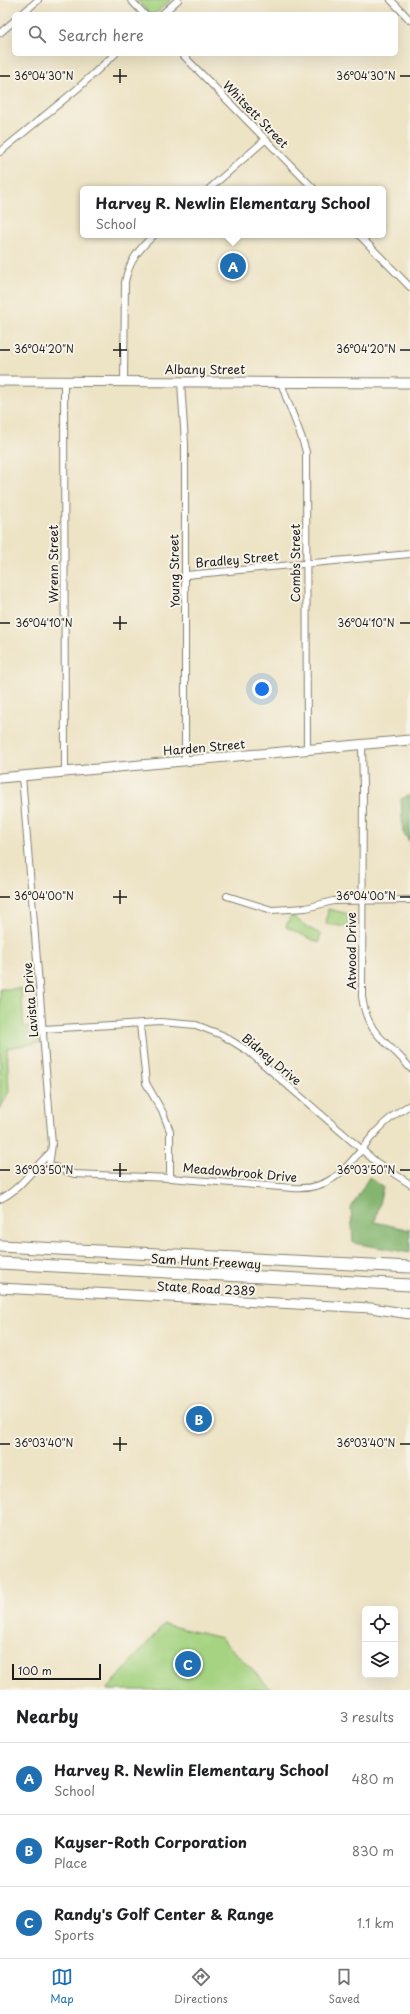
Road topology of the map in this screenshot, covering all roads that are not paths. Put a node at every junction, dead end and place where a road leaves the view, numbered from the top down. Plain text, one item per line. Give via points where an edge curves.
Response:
1 (38, 0) edge
2 (130, 0) edge
3 (178, 0) edge
4 (391, 0) edge
5 (24, 12) edge
6 (142, 12) edge
7 (164, 12) edge
8 (410, 20) edge
9 (12, 23) edge
10 (0, 32) edge
11 (113, 56) edge
12 (184, 56) edge
13 (265, 140) junction
14 (0, 152) edge
15 (212, 186) edge
16 (311, 186) edge
17 (151, 238) edge
18 (362, 238) edge
19 (410, 287) edge
20 (0, 381) edge
21 (124, 381) junction
22 (64, 382) junction
23 (181, 382) junction
24 (281, 382) junction
25 (410, 383) edge
26 (410, 554) edge
27 (306, 564) junction
28 (186, 575) junction
29 (410, 740) edge
30 (362, 745) junction
31 (308, 749) junction
32 (185, 760) junction
33 (65, 770) junction
34 (22, 776) junction
35 (0, 778) edge
36 (227, 896) dead end
37 (362, 900) junction
38 (410, 900) edge
39 (140, 1024) junction
40 (44, 1030) junction
41 (410, 1068) edge
42 (410, 1105) edge
43 (363, 1148) junction
44 (51, 1152) junction
45 (170, 1178) junction
46 (410, 1184) edge
47 (0, 1198) edge
48 (0, 1246) edge
49 (0, 1263) edge
50 (410, 1267) edge
51 (410, 1285) edge
52 (0, 1288) edge
53 (410, 1314) edge

1 - 5 street
2 - 6 street
3 - 7 street
4 - 8 street
9 - 10 street
11 - 14 street
12 - 13 street, Whitsett Street
13 - 15 street
13 - 16 street, Whitsett Street
17 - 21 street via 135,254 127,271
18 - 19 street
20 - 22 street, Albany Street
21 - 22 street, Albany Street
21 - 23 street, Albany Street
22 - 33 street, Wrenn Street
23 - 24 street, Albany Street
23 - 28 street, Young Street via 185,443
24 - 25 street, Albany Street
24 - 27 street, Combs Street via 306,452
26 - 27 street, Bradley Street
27 - 28 street, Bradley Street
27 - 31 street, Combs Street
28 - 32 street, Young Street
29 - 30 street, Harden Street
30 - 31 street, Harden Street
30 - 37 street, Atwood Drive
31 - 32 street, Harden Street
32 - 33 street, Harden Street
33 - 34 street, Harden Street
34 - 35 street, Harden Street
34 - 40 street, Lavista Drive
36 - 37 street via 272,910 306,908 333,901
37 - 38 street
37 - 41 street, Atwood Drive via 363,1007 370,1026 379,1038
39 - 40 street, Bidney Drive
39 - 43 street, Bidney Drive via 189,1024 210,1029 234,1041
39 - 45 street via 146,1082 170,1131
40 - 44 street, Lavista Drive
42 - 43 street, Meadowbrook Drive via 377,1131
43 - 45 street, Meadowbrook Drive via 336,1177 311,1188
43 - 46 street, Bidney Drive via 376,1162
44 - 45 street, Meadowbrook Drive via 49,1165 66,1172
44 - 47 street via 8,1196
48 - 50 highway, Sam Hunt Freeway
49 - 51 highway, Sam Hunt Freeway
52 - 53 street, State Road 2389 via 371,1308

